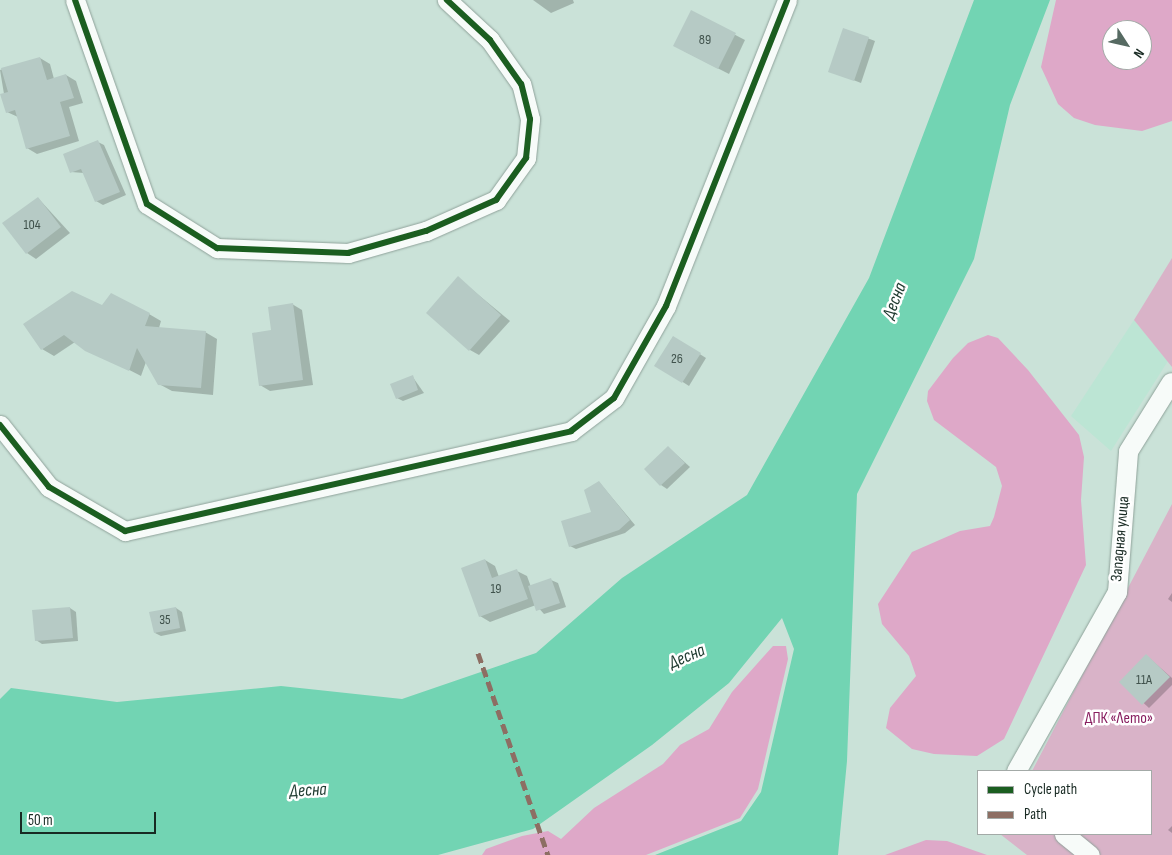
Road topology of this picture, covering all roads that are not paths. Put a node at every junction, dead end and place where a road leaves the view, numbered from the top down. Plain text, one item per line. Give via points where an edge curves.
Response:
1 (75, 0) edge
2 (447, 0) edge
3 (787, 0) edge
4 (1171, 382) edge
5 (0, 425) edge
6 (1017, 770) edge
7 (1065, 835) edge
8 (1090, 855) edge

1 - 2 street via 147,204 217,248 348,253 426,231 496,200 526,158 530,119 521,84 490,40
3 - 5 street via 666,306 614,398 571,431 125,530 49,487
4 - 6 street, Западная улица via 1128,451 1117,592
7 - 8 street

